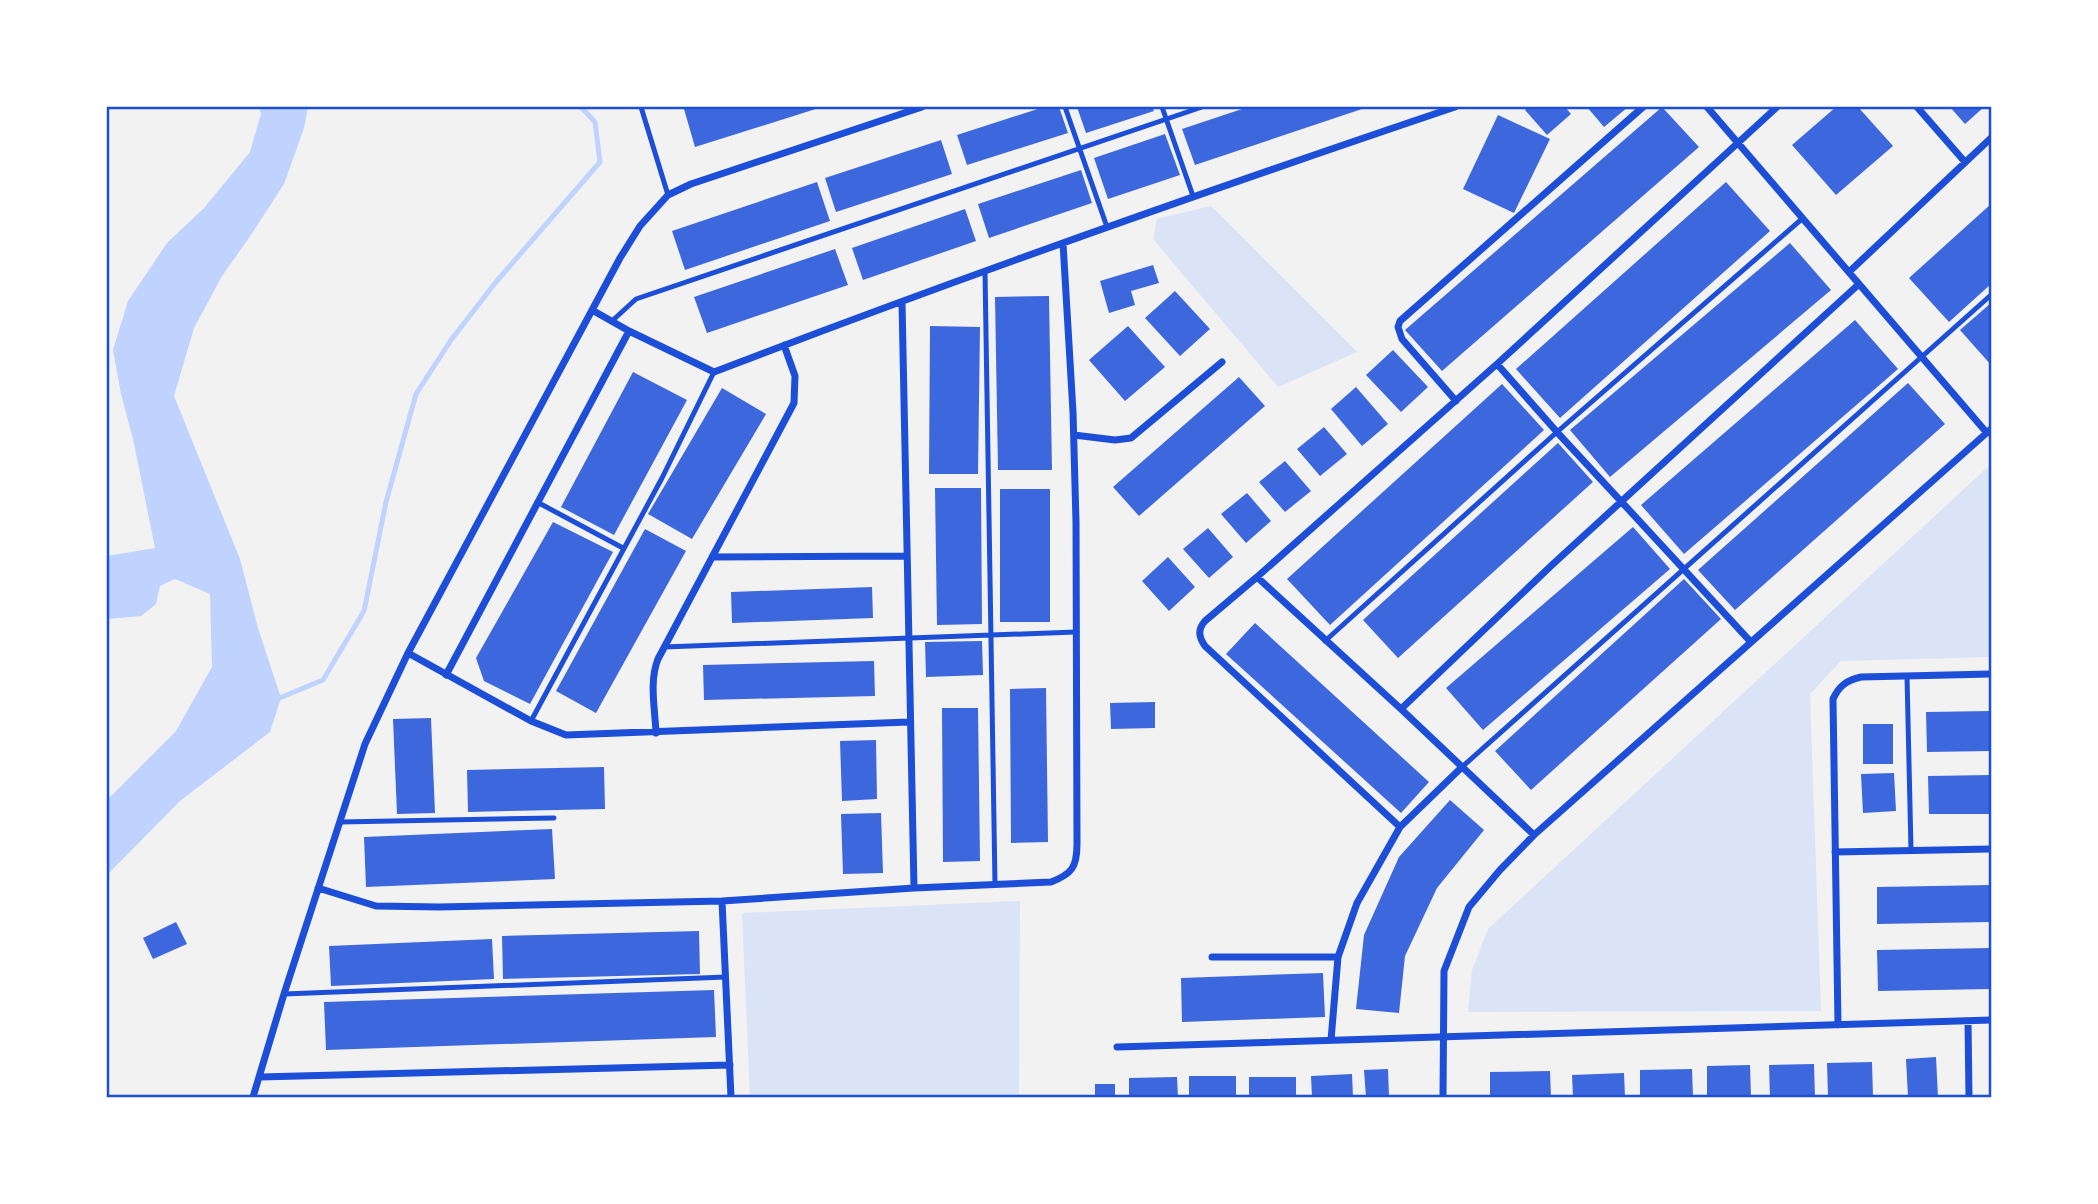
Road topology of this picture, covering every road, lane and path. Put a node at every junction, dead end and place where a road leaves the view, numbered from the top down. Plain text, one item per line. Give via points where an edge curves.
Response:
1 (641, 107) edge
2 (922, 107) edge
3 (1065, 107) edge
4 (1162, 107) edge
5 (1202, 107) edge
6 (1455, 107) edge
7 (1643, 107) edge
8 (1707, 107) edge
9 (1777, 107) edge
10 (1917, 107) edge
11 (1166, 119) junction
12 (1991, 138) edge
13 (1738, 143) junction
14 (1079, 148) junction
15 (1965, 162) junction
16 (668, 195) junction
17 (1193, 196) junction
18 (1803, 218) junction
19 (1107, 226) junction
20 (1063, 243) junction
21 (985, 272) junction
22 (1849, 272) junction
23 (1859, 284) junction
24 (1991, 295) edge
25 (902, 302) junction
26 (592, 310) junction
27 (612, 321) junction
28 (629, 331) junction
29 (784, 345) junction
30 (1923, 358) junction
31 (1222, 362) dead end
32 (1497, 364) junction
33 (714, 372) junction
34 (1456, 401) junction
35 (1989, 431) edge
36 (1556, 432) junction
37 (1074, 435) junction
38 (1622, 501) junction
39 (537, 502) junction
40 (623, 548) junction
41 (906, 556) junction
42 (712, 557) junction
43 (1685, 570) junction
44 (1257, 577) junction
45 (1076, 632) junction
46 (991, 635) junction
47 (908, 638) junction
48 (1325, 641) junction
49 (1751, 642) junction
50 (664, 647) junction
51 (408, 653) junction
52 (1991, 674) edge
53 (446, 675) junction
54 (1907, 676) junction
55 (1401, 709) junction
56 (531, 721) junction
57 (909, 722) junction
58 (656, 733) junction
59 (1462, 766) junction
60 (554, 818) dead end
61 (340, 822) junction
62 (1400, 827) junction
63 (1534, 835) junction
64 (1991, 849) edge
65 (1911, 850) junction
66 (1835, 852) junction
67 (995, 884) junction
68 (318, 888) junction
69 (914, 888) junction
70 (722, 901) junction
71 (1212, 957) dead end
72 (1338, 957) junction
73 (726, 977) junction
74 (284, 993) junction
75 (1991, 1020) edge
76 (1968, 1021) junction
77 (1838, 1025) junction
78 (1442, 1036) junction
79 (1331, 1040) junction
80 (1117, 1047) dead end
81 (730, 1065) junction
82 (260, 1077) junction
83 (253, 1097) edge
84 (731, 1097) edge
85 (1443, 1097) edge
86 (1969, 1097) edge

1 - 16 lane
2 - 16 street
3 - 14 lane
4 - 11 lane
5 - 11 lane
6 - 17 street
7 - 34 street via 1400,321 1402,339
8 - 13 street
9 - 13 street
10 - 15 street
11 - 14 lane
11 - 17 lane
12 - 15 street
13 - 18 street
13 - 32 street
14 - 19 lane
14 - 27 lane via 636,299
15 - 22 street
16 - 26 street via 639,226
17 - 19 street
18 - 22 street
18 - 36 lane
19 - 20 street
20 - 21 street
20 - 37 street
21 - 25 street
21 - 46 lane
22 - 23 street
23 - 30 street
23 - 38 street
24 - 30 lane
25 - 29 street
25 - 41 street
26 - 27 street
26 - 51 street
27 - 28 street
28 - 33 street
28 - 39 street
29 - 33 street
29 - 42 street via 796,376 794,404
30 - 35 street
30 - 43 lane
31 - 37 street via 1131,439
32 - 34 street
32 - 36 street
33 - 40 lane
34 - 44 street
35 - 49 street
36 - 38 street
36 - 48 lane
37 - 45 street
38 - 43 street
38 - 55 street
39 - 40 lane
39 - 53 street
40 - 56 lane
41 - 42 street
41 - 47 street
42 - 50 street
43 - 49 street
43 - 59 lane
44 - 48 street
44 - 62 street via 1205,621 1200,640
45 - 46 lane
45 - 67 street via 1077,859 1064,877 1051,882
46 - 47 lane
46 - 67 lane
47 - 50 lane
47 - 57 street
48 - 55 street
49 - 63 street
50 - 58 street via 654,669
51 - 53 street
51 - 61 street via 365,744
52 - 54 street
53 - 56 street
54 - 65 lane
54 - 66 street via 1852,679 1833,699
55 - 59 street
56 - 58 street via 569,735
57 - 58 street
57 - 69 street
59 - 62 street
59 - 63 street
60 - 61 lane
61 - 68 street
62 - 72 street via 1357,903
63 - 78 street via 1469,907 1444,971
64 - 65 street
65 - 66 street
66 - 77 street
67 - 69 street
68 - 70 street via 376,906
68 - 74 street
69 - 70 street
70 - 73 street
71 - 72 street
72 - 79 street
73 - 74 lane
73 - 81 street
74 - 82 street
75 - 76 street
76 - 77 street
76 - 86 street
77 - 78 street
78 - 79 street
78 - 85 street
79 - 80 street
81 - 82 street
81 - 84 street
82 - 83 street

